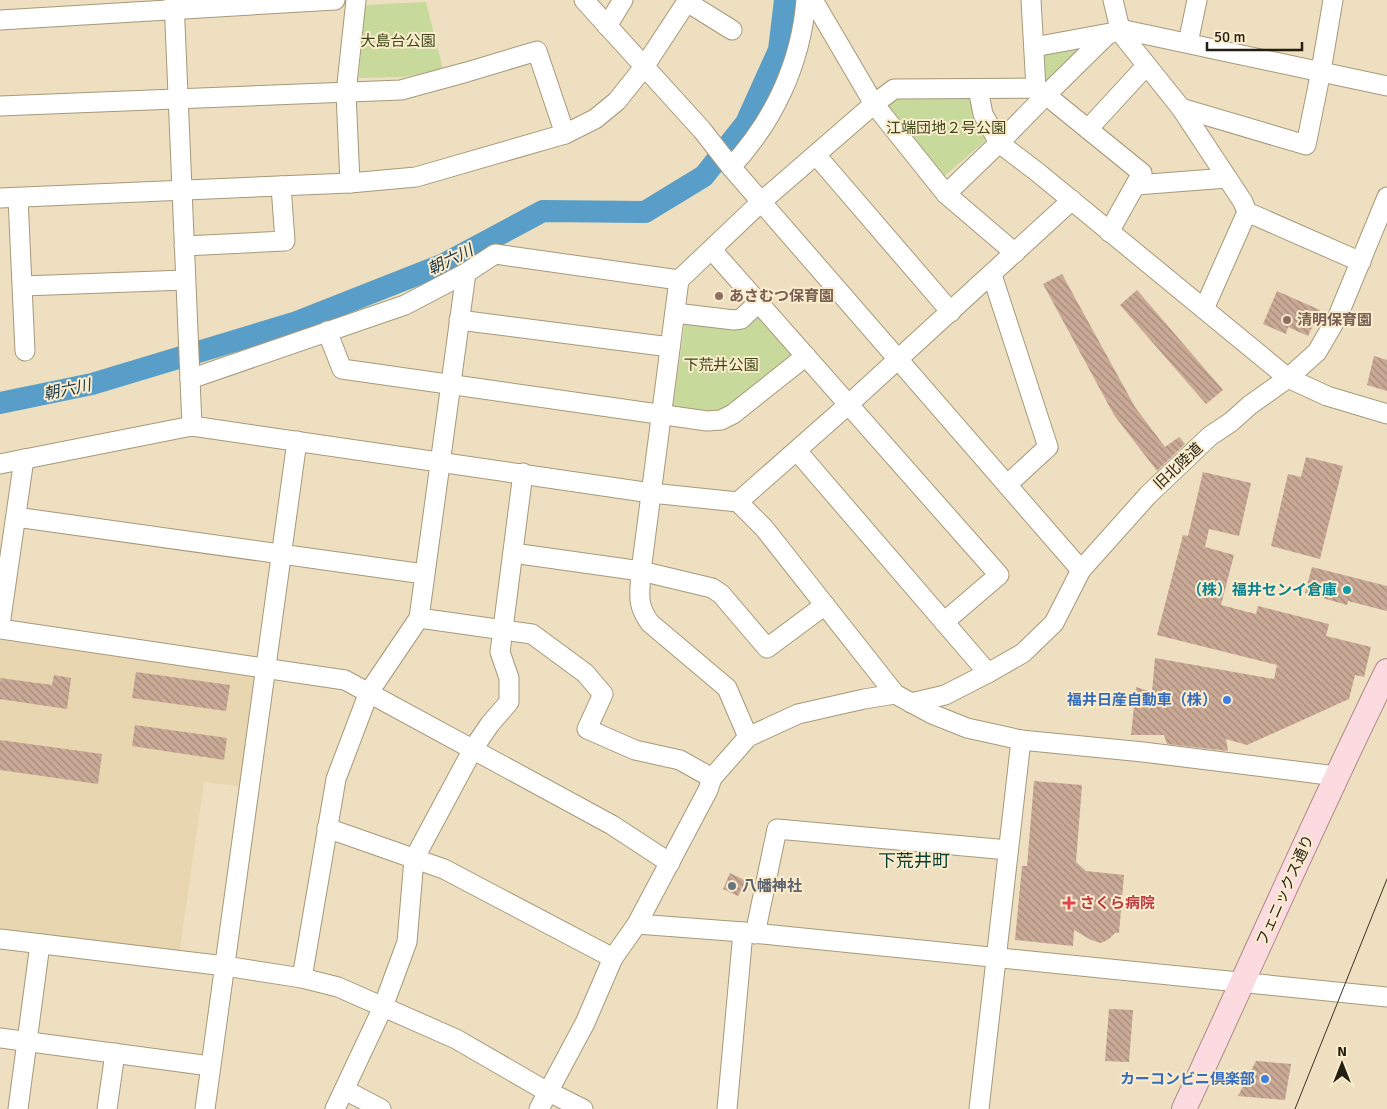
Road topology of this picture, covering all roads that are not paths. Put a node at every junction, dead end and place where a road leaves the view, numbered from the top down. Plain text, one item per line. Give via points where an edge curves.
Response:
1 (335, 0) edge
2 (356, 0) edge
3 (584, 0) edge
4 (623, 0) edge
5 (806, 0) edge
6 (813, 0) edge
7 (1031, 0) edge
8 (1113, 0) edge
9 (1197, 0) edge
10 (1333, 0) edge
11 (688, 1) edge
12 (174, 5) edge
13 (0, 20) edge
14 (607, 26) junction
15 (732, 30) dead end
16 (1115, 31) junction
17 (1188, 43) junction
18 (1034, 47) junction
19 (1146, 66) junction
20 (644, 67) junction
21 (1322, 71) junction
22 (1387, 86) edge
23 (978, 89) junction
24 (1041, 91) junction
25 (346, 93) junction
26 (178, 99) junction
27 (874, 104) junction
28 (0, 106) edge
29 (1181, 108) junction
30 (1088, 129) junction
31 (565, 134) junction
32 (999, 143) junction
33 (816, 155) junction
34 (729, 165) junction
35 (1227, 178) junction
36 (350, 182) junction
37 (1136, 185) junction
38 (281, 186) junction
39 (182, 190) junction
40 (946, 194) junction
41 (1387, 197) edge
42 (9, 198) edge
43 (1072, 200) junction
44 (762, 202) junction
45 (1247, 212) junction
46 (1109, 232) junction
47 (184, 246) junction
48 (712, 250) junction
49 (1015, 253) junction
50 (1361, 262) junction
51 (466, 273) junction
52 (992, 274) junction
53 (185, 280) junction
54 (679, 280) junction
55 (23, 286) junction
56 (758, 303) junction
57 (1204, 309) junction
58 (951, 312) junction
59 (675, 314) junction
60 (459, 320) junction
61 (327, 331) junction
62 (670, 347) junction
63 (25, 351) dead end
64 (806, 356) junction
65 (898, 360) junction
66 (190, 377) junction
67 (1288, 378) junction
68 (450, 384) junction
69 (849, 404) junction
70 (1387, 414) edge
71 (662, 415) junction
72 (192, 426) junction
73 (297, 441) junction
74 (796, 451) junction
75 (24, 459) junction
76 (440, 461) junction
77 (0, 464) edge
78 (523, 473) junction
79 (1008, 485) junction
80 (651, 493) junction
81 (738, 502) junction
82 (16, 518) junction
83 (282, 553) junction
84 (513, 553) junction
85 (1081, 570) junction
86 (641, 571) junction
87 (424, 574) junction
88 (825, 605) junction
89 (419, 618) junction
90 (944, 622) junction
91 (0, 625) edge
92 (0, 629) edge
93 (503, 631) junction
94 (266, 668) junction
95 (1387, 671) edge
96 (988, 673) junction
97 (369, 692) junction
98 (894, 694) junction
99 (911, 703) junction
100 (748, 737) junction
101 (1021, 740) junction
102 (473, 749) junction
103 (1336, 776) junction
104 (712, 778) junction
105 (327, 828) junction
106 (1008, 850) junction
107 (414, 858) junction
108 (670, 863) junction
109 (637, 924) junction
110 (749, 933) junction
111 (0, 938) edge
112 (40, 944) junction
113 (613, 958) junction
114 (996, 958) junction
115 (224, 966) junction
116 (302, 978) junction
117 (1243, 982) junction
118 (1387, 997) edge
119 (383, 1007) junction
120 (0, 1038) edge
121 (27, 1041) junction
122 (115, 1053) junction
123 (210, 1066) junction
124 (345, 1090) junction
125 (548, 1092) junction
126 (18, 1109) edge
127 (107, 1109) edge
128 (204, 1109) edge
129 (335, 1109) edge
130 (381, 1109) edge
131 (539, 1109) edge
132 (582, 1109) edge
133 (727, 1109) edge
134 (979, 1109) edge
135 (1184, 1109) edge

1 - 12 street
2 - 25 street
3 - 14 street
4 - 14 street
5 - 34 street via 797,53 781,96 748,149
6 - 27 street
7 - 18 street
8 - 16 street
9 - 17 street
10 - 21 street
11 - 15 street
11 - 20 street
12 - 13 street
12 - 26 street
14 - 20 street
16 - 17 street
16 - 18 street
16 - 19 street via 1124,37
16 - 24 street
17 - 21 street
18 - 24 street
19 - 29 street
19 - 30 street
20 - 31 street via 617,101 596,119
20 - 34 street via 702,130
21 - 22 street
21 - 29 street via 1306,145
23 - 24 street
23 - 27 street via 894,89
23 - 32 street via 983,114
24 - 30 street
24 - 32 street
25 - 26 street
25 - 31 street via 401,90 537,51
25 - 36 street
26 - 28 street
26 - 39 street
27 - 33 street
27 - 40 street
29 - 35 street
30 - 37 street via 1142,173
31 - 36 street via 416,177
32 - 40 street
32 - 43 street
33 - 44 street
33 - 58 street
34 - 44 street
35 - 37 street
35 - 45 street
36 - 38 street
37 - 46 street
38 - 39 street
38 - 47 street via 285,241
39 - 42 street
39 - 47 street
40 - 49 street
41 - 50 street, 旧北陸道
42 - 55 street
43 - 46 street
43 - 49 street
44 - 48 street
44 - 65 street
45 - 50 street
45 - 57 street
46 - 57 street
47 - 53 street
48 - 54 street
48 - 56 street
49 - 52 street
50 - 67 street, 旧北陸道 via 1338,316 1317,352
51 - 54 street via 495,254
51 - 60 street
51 - 61 street via 404,305
52 - 58 street
52 - 79 street via 1048,447
53 - 55 street
53 - 66 street
54 - 59 street
55 - 63 street
56 - 59 street via 734,320
56 - 64 street
57 - 67 street
58 - 65 street
59 - 62 street
60 - 62 street
60 - 68 street
61 - 66 street
61 - 68 street via 342,369
62 - 71 street
64 - 69 street
64 - 71 street via 721,420
65 - 69 street
65 - 79 street
66 - 72 street
67 - 70 street via 1327,396
67 - 85 street, 旧北陸道 via 1210,436 1148,495
68 - 71 street
68 - 76 street
69 - 74 street
69 - 90 street via 998,575
71 - 80 street
72 - 73 street
72 - 75 street
73 - 76 street
73 - 83 street
74 - 81 street
74 - 90 street
75 - 77 street
75 - 82 street
76 - 78 street
76 - 87 street
78 - 80 street
78 - 84 street
79 - 85 street
80 - 81 street
80 - 86 street
81 - 88 street via 764,528
82 - 83 street
82 - 91 street
83 - 87 street
83 - 94 street
84 - 86 street
84 - 93 street
85 - 96 street, 旧北陸道 via 1054,623 1023,653
86 - 88 street via 712,588 721,594 767,648
86 - 100 street via 641,611 650,624 727,688
87 - 89 street
88 - 98 street
89 - 93 street
89 - 97 street
90 - 96 street
92 - 94 street
93 - 102 street via 500,652 509,678 509,702
93 - 104 street via 532,634 585,673 603,694 587,729 635,750 680,760
94 - 97 street via 345,680
94 - 115 street
95 - 103 main road, フェニックス通り
96 - 99 street, 旧北陸道 via 944,695
97 - 102 street
97 - 105 street via 336,779
98 - 99 street
98 - 100 street via 798,714
99 - 101 street via 967,728
100 - 104 street
101 - 103 street
101 - 106 street
102 - 107 street
102 - 108 street via 612,825
103 - 117 main road, フェニックス通り
104 - 108 street
105 - 107 street
105 - 116 street
106 - 110 street via 777,829
106 - 114 street
107 - 113 street via 444,869
107 - 119 street via 407,942
108 - 109 street
109 - 110 street
109 - 113 street
110 - 114 street
110 - 133 street
111 - 112 street
112 - 115 street
112 - 121 street
113 - 125 street via 585,1022
114 - 117 street
114 - 134 street
115 - 116 street
115 - 123 street
116 - 119 street via 338,987
117 - 118 street
117 - 135 main road, フェニックス通り
119 - 124 street
119 - 125 street via 456,1039
120 - 121 street
121 - 122 street
121 - 126 street
122 - 123 street
122 - 127 street
123 - 128 street
124 - 129 street
124 - 130 street
125 - 131 street
125 - 132 street

